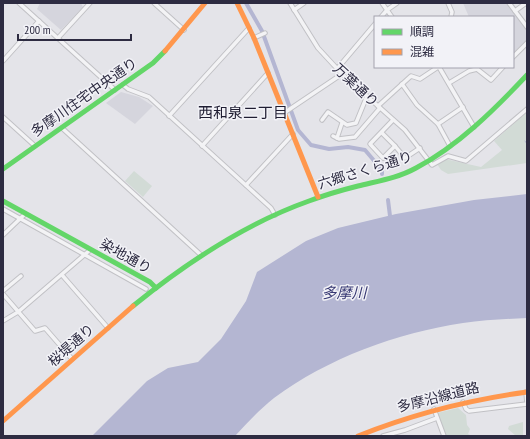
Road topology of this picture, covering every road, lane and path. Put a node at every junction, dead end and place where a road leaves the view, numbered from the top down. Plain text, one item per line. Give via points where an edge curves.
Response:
1 (19, 3) edge
2 (83, 3) edge
3 (154, 3) edge
4 (205, 3) edge
5 (237, 3) edge
6 (290, 3) edge
7 (304, 3) edge
8 (382, 3) edge
9 (397, 3) edge
10 (454, 3) edge
11 (509, 3) edge
12 (526, 3) edge
13 (448, 4) edge
14 (88, 5) edge
15 (294, 10) junction
16 (387, 10) junction
17 (515, 11) junction
18 (382, 16) edge
19 (391, 16) edge
20 (451, 16) edge
21 (39, 21) junction
22 (374, 25) edge
23 (527, 27) edge
24 (249, 28) junction
25 (184, 30) junction
26 (263, 34) dead end
27 (58, 38) junction
28 (254, 38) junction
29 (527, 43) edge
30 (514, 56) edge
31 (3, 61) edge
32 (436, 68) edge
33 (439, 68) edge
34 (502, 68) edge
35 (337, 69) junction
36 (268, 73) junction
37 (342, 74) junction
38 (527, 75) edge
39 (450, 82) junction
40 (402, 84) junction
41 (123, 85) junction
42 (115, 90) junction
43 (366, 96) junction
44 (379, 107) junction
45 (463, 107) junction
46 (527, 109) edge
47 (286, 112) junction
48 (169, 116) junction
49 (3, 117) edge
50 (322, 120) dead end
51 (394, 120) junction
52 (342, 123) junction
53 (438, 124) junction
54 (474, 127) junction
55 (62, 128) junction
56 (382, 132) junction
57 (293, 134) junction
58 (35, 146) junction
59 (202, 146) junction
60 (396, 146) junction
61 (450, 146) junction
62 (420, 148) junction
63 (429, 161) junction
64 (3, 169) edge
65 (246, 185) junction
66 (318, 197) junction
67 (3, 201) edge
68 (3, 209) edge
69 (26, 214) junction
70 (275, 215) junction
71 (21, 219) junction
72 (3, 235) edge
73 (90, 250) junction
74 (84, 255) junction
75 (201, 255) junction
76 (62, 275) junction
77 (21, 276) dead end
78 (156, 288) junction
79 (146, 289) dead end
80 (3, 292) edge
81 (18, 312) junction
82 (3, 321) edge
83 (108, 328) junction
84 (72, 359) junction
85 (527, 392) edge
86 (463, 402) junction
87 (527, 404) edge
88 (434, 409) junction
89 (436, 418) junction
90 (3, 421) edge
91 (358, 436) edge
92 (383, 436) edge
93 (444, 436) edge

1 - 21 street
2 - 14 street
3 - 25 street
4 - 25 street, 多摩川住宅中央通り
5 - 24 street
6 - 15 street, 万葉通り
7 - 15 street
8 - 16 street
9 - 16 street
10 - 13 street
11 - 17 street
12 - 17 street
13 - 20 street
14 - 27 street
15 - 35 street, 万葉通り via 318,48
16 - 18 street
16 - 19 street
17 - 23 street
21 - 27 street
21 - 31 street
22 - 35 street
24 - 28 street
24 - 48 street
25 - 41 street, 多摩川住宅中央通り via 158,58
26 - 28 street
27 - 42 street
28 - 36 street
29 - 30 street
32 - 40 street via 420,79 410,76
33 - 39 street
34 - 39 street via 491,80 477,69
35 - 37 street, 万葉通り
36 - 47 street
36 - 59 street
37 - 43 street, 万葉通り
37 - 47 street
38 - 54 street, 六郷さくら通り
39 - 45 street
40 - 44 street
40 - 53 street via 417,105
41 - 42 street, 多摩川住宅中央通り
41 - 48 street via 148,97
42 - 55 street, 多摩川住宅中央通り
43 - 44 street, 万葉通り
43 - 52 street via 356,122 350,125
44 - 51 street, 万葉通り
44 - 52 street via 355,137 335,137
45 - 53 street
45 - 54 street
46 - 63 street via 466,161 448,156 432,165
47 - 57 street
48 - 59 street
49 - 58 street
50 - 52 street via 328,112
51 - 56 street
51 - 62 street, 万葉通り
53 - 61 street
54 - 61 street, 六郷さくら通り
55 - 58 street, 多摩川住宅中央通り
55 - 75 street
56 - 60 street
56 - 60 street via 370,144 383,158
57 - 65 street
57 - 66 street
58 - 64 street, 多摩川住宅中央通り
59 - 65 street
60 - 62 street via 405,158
61 - 63 street, 六郷さくら通り
62 - 63 street, 万葉通り
63 - 66 street, 六郷さくら通り via 406,173
65 - 70 street
66 - 70 street, 六郷さくら通り
67 - 69 street, 染地通り
68 - 71 street
69 - 71 street
69 - 73 street, 染地通り
70 - 75 street, 染地通り
71 - 72 street
71 - 74 street
73 - 74 street
73 - 78 street, 染地通り via 150,282
74 - 76 street
74 - 79 street
75 - 78 street, 染地通り
76 - 81 street
76 - 83 street
77 - 80 street
78 - 83 street, 桜堤通り
80 - 81 street
81 - 82 street
81 - 84 street via 35,331 45,328
83 - 84 street, 桜堤通り
84 - 90 street, 桜堤通り
85 - 86 street, 多摩沿線道路
85 - 87 street
86 - 87 street via 469,411
86 - 88 street, 多摩沿線道路
88 - 89 street
88 - 91 street, 多摩沿線道路 via 396,420
89 - 92 street
89 - 93 street

